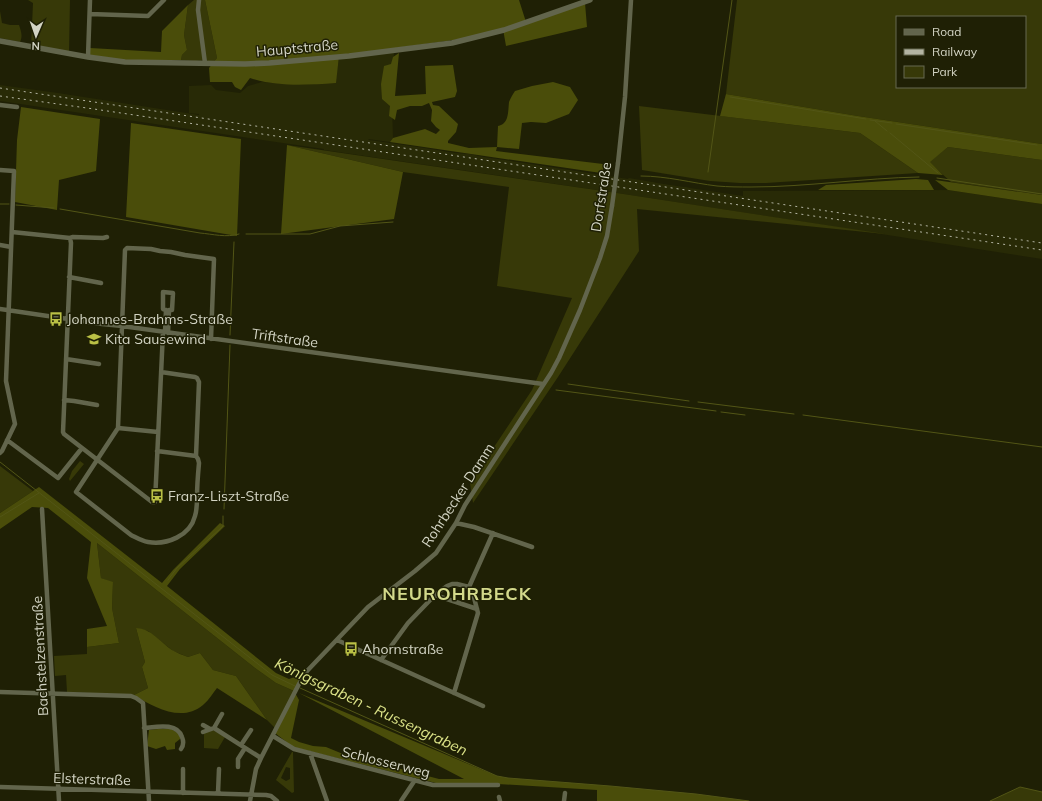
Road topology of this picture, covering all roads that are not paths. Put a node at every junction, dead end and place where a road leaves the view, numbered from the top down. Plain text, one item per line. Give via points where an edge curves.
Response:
1 (90, 0) edge
2 (164, 0) edge
3 (199, 0) edge
4 (590, 0) edge
5 (631, 0) edge
6 (90, 14) junction
7 (0, 41) edge
8 (88, 57) junction
9 (205, 63) junction
10 (0, 105) edge
11 (17, 107) dead end
12 (0, 170) edge
13 (12, 232) junction
14 (107, 237) dead end
15 (70, 238) junction
16 (0, 245) edge
17 (11, 247) junction
18 (69, 277) junction
19 (101, 283) dead end
20 (0, 309) edge
21 (8, 310) junction
22 (168, 310) dead end
23 (67, 319) junction
24 (122, 326) junction
25 (165, 332) junction
26 (211, 339) junction
27 (66, 359) junction
28 (100, 364) dead end
29 (161, 372) junction
30 (543, 384) junction
31 (64, 400) junction
32 (97, 406) dead end
33 (118, 428) junction
34 (158, 432) junction
35 (7, 440) junction
36 (82, 448) junction
37 (158, 450) junction
38 (0, 453) edge
39 (196, 456) junction
40 (98, 459) junction
41 (42, 509) dead end
42 (456, 523) junction
43 (493, 533) junction
44 (532, 547) dead end
45 (469, 587) junction
46 (435, 596) junction
47 (477, 609) junction
48 (337, 640) junction
49 (381, 660) junction
50 (0, 692) edge
51 (454, 693) junction
52 (53, 694) junction
53 (483, 706) dead end
54 (222, 714) dead end
55 (203, 725) dead end
56 (144, 728) junction
57 (212, 729) junction
58 (251, 730) dead end
59 (204, 732) dead end
60 (273, 735) junction
61 (243, 747) junction
62 (181, 749) dead end
63 (310, 754) junction
64 (261, 758) junction
65 (238, 767) dead end
66 (183, 769) dead end
67 (219, 769) dead end
68 (415, 780) junction
69 (498, 785) dead end
70 (0, 787) edge
71 (59, 789) junction
72 (148, 792) junction
73 (182, 792) junction
74 (218, 793) junction
75 (565, 793) dead end
76 (251, 794) junction
77 (59, 801) edge
78 (149, 801) edge
79 (250, 801) edge
80 (277, 801) edge
81 (327, 801) edge
82 (401, 801) edge
83 (564, 801) edge

1 - 6 street
2 - 6 street via 148,16
3 - 9 street
4 - 9 street, Hauptstraße via 504,30 452,43 269,63
5 - 30 street, Dorfstraße, bridge via 618,163 605,244 562,352
6 - 8 street
7 - 8 street, Hauptstraße
8 - 9 street, Hauptstraße via 125,62
10 - 11 street
12 - 13 street via 14,170
13 - 15 street
13 - 17 street
14 - 15 street
15 - 18 street
16 - 17 street
17 - 21 street
18 - 19 street
18 - 23 street
20 - 21 street, Triftstraße
21 - 23 street, Triftstraße
21 - 35 street via 6,381 15,424
22 - 25 street
23 - 24 street, Triftstraße
23 - 27 street
24 - 25 street, Triftstraße
24 - 26 street via 125,250 152,249 214,259
24 - 33 street
25 - 26 street, Triftstraße
25 - 29 street
26 - 30 street, Triftstraße
27 - 28 street
27 - 31 street
29 - 34 street
29 - 39 street via 195,377 199,382
30 - 42 street, Rohrbecker Damm
31 - 32 street
31 - 36 street via 64,433
33 - 34 street
33 - 40 street
34 - 37 street
35 - 36 street via 58,478
35 - 38 street
36 - 40 street
37 - 39 street
37 - 40 street via 155,502
39 - 40 street via 199,463 195,517 187,530 172,540 156,543 131,535 76,492
41 - 52 street, Bachstelzenstraße
42 - 43 street
42 - 48 street, Rohrbecker Damm via 436,553 368,608
43 - 44 street
43 - 45 street
45 - 46 street via 452,584
45 - 47 street
46 - 47 street
46 - 49 street via 408,623
47 - 51 street via 478,613
48 - 49 street
48 - 60 street, Rohrbecker Damm via 307,671
49 - 51 street
50 - 52 street
51 - 53 street
52 - 56 street via 131,696 143,703
52 - 71 street, Bachstelzenstraße
54 - 57 street
55 - 57 street
56 - 62 street via 168,726 177,730 181,733 184,743
56 - 72 street
57 - 59 street
57 - 61 street
58 - 61 street
60 - 63 street, Schlosserweg via 294,749
60 - 64 street, Rohrbecker Damm
61 - 64 street
61 - 65 street
63 - 68 street, Schlosserweg
63 - 81 street
64 - 76 street, Rohrbecker Damm
66 - 73 street
67 - 74 street
68 - 69 street, Schlosserweg via 433,785
68 - 82 street
70 - 71 street, Elsterstraße
71 - 72 street, Elsterstraße
71 - 77 street, Bachstelzenstraße
72 - 73 street, Elsterstraße
72 - 78 street
73 - 74 street, Elsterstraße
74 - 76 street, Elsterstraße
75 - 83 street
76 - 79 street, Rohrbecker Damm
76 - 80 street, Elsterstraße via 271,796

